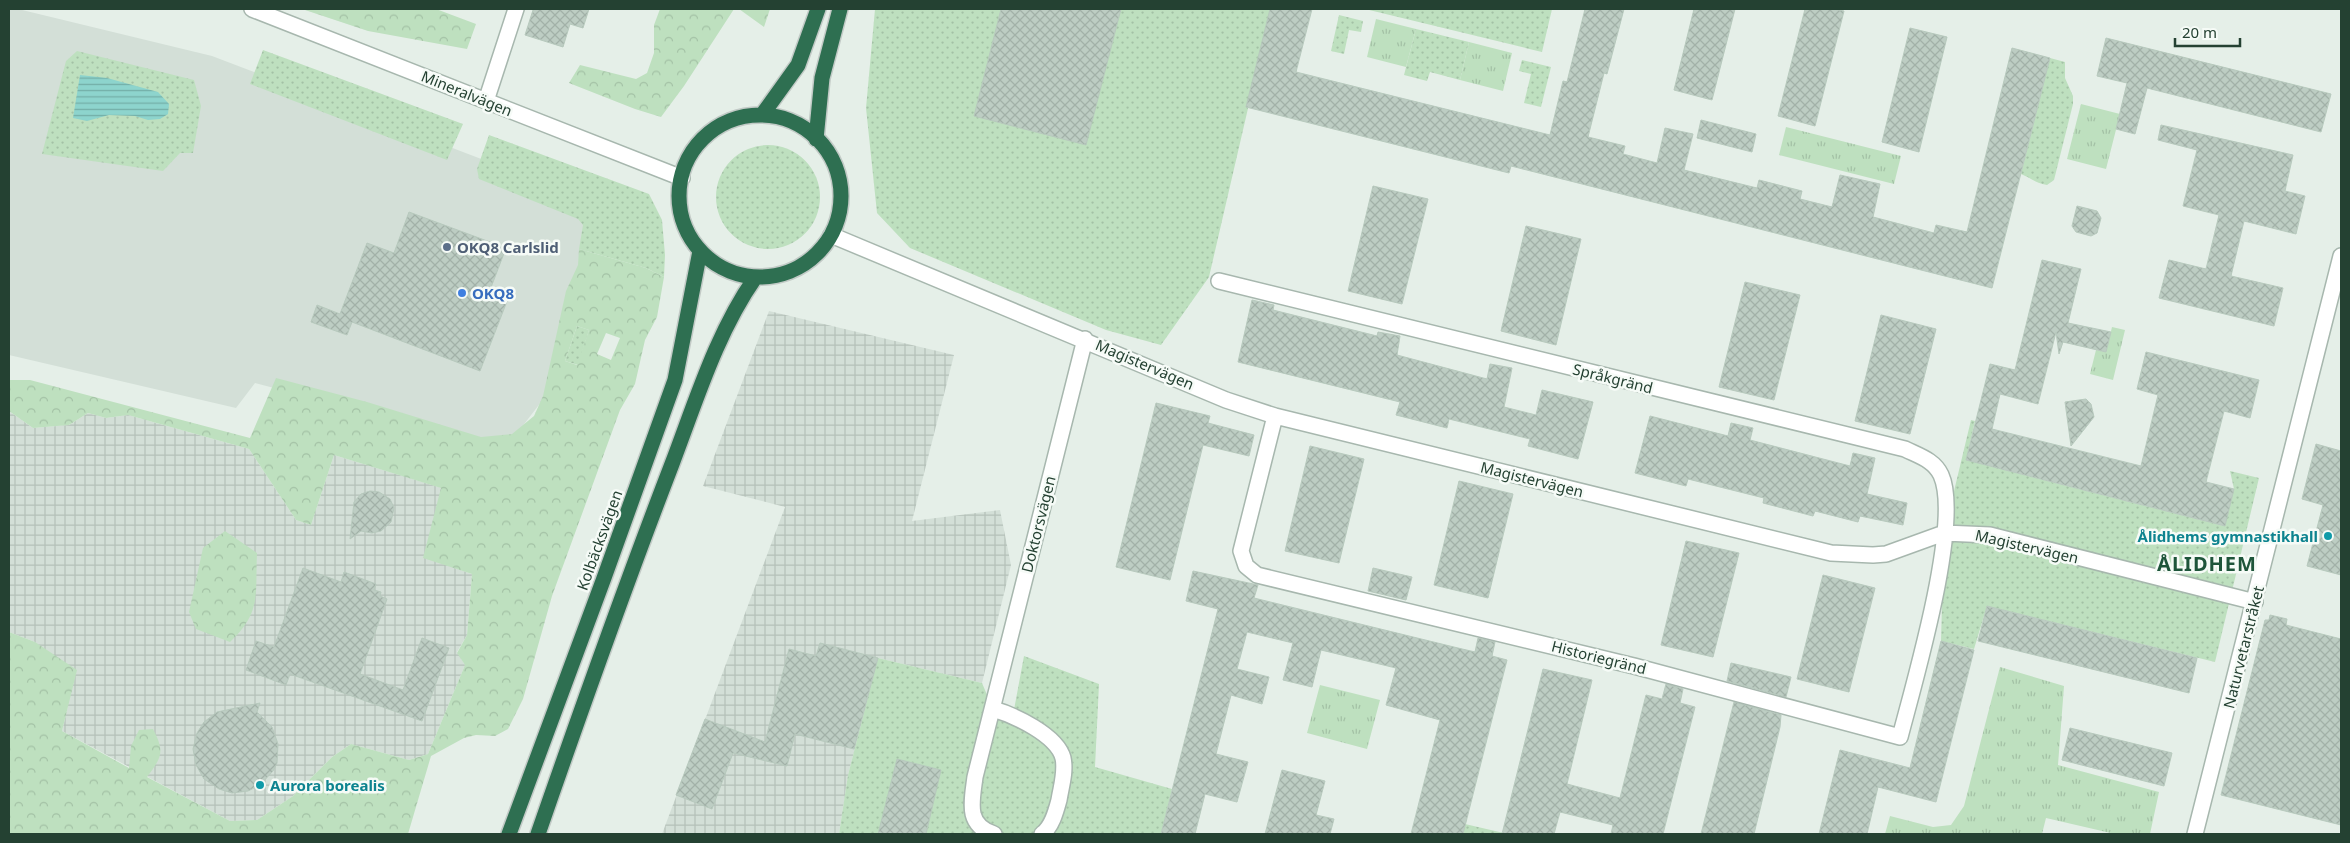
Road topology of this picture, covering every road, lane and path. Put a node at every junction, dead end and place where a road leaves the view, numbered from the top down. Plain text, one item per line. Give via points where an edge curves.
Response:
1 (252, 9) edge
2 (516, 9) edge
3 (818, 9) edge
4 (840, 9) edge
5 (486, 101) junction
6 (762, 115) junction
7 (816, 139) junction
8 (682, 178) junction
9 (831, 235) junction
10 (700, 251) junction
11 (2341, 256) edge
12 (755, 278) junction
13 (1219, 281) dead end
14 (1085, 339) junction
15 (1275, 416) junction
16 (1944, 533) junction
17 (2255, 602) junction
18 (993, 709) junction
19 (508, 834) edge
20 (538, 834) edge
21 (994, 834) edge
22 (1042, 834) edge
23 (2195, 834) edge

1 - 5 street, Mineralvägen
2 - 5 street
3 - 6 highway via 798,64
4 - 7 highway via 822,78
5 - 8 street, Mineralvägen
6 - 7 highway via 788,120
6 - 8 highway via 732,120 706,136 689,157
7 - 9 highway via 829,154 838,173 841,196 838,218
8 - 10 highway via 680,214 689,236
9 - 12 highway via 813,257 795,269
9 - 14 street, Magistervägen
10 - 12 highway via 726,270
10 - 19 highway, Kolbäcksvägen via 675,380
11 - 17 street, Naturvetarstråket
12 - 20 highway via 738,303 698,395 624,587
13 - 16 street, Språkgränd via 1905,449 1930,461 1940,473 1946,487
14 - 15 street, Magistervägen via 1226,400
14 - 18 street, Doktorsvägen
15 - 16 street, Magistervägen via 1831,553 1886,554
15 - 16 street, Historiegränd via 1241,551 1246,566 1257,575 1634,666 1900,737 1942,561
16 - 17 street, Magistervägen via 1990,535
17 - 23 street, Naturvetarstråket
18 - 21 street, Doktorsvägen via 975,777 971,815 977,826
18 - 22 street via 1013,715 1049,739 1063,759 1057,807

